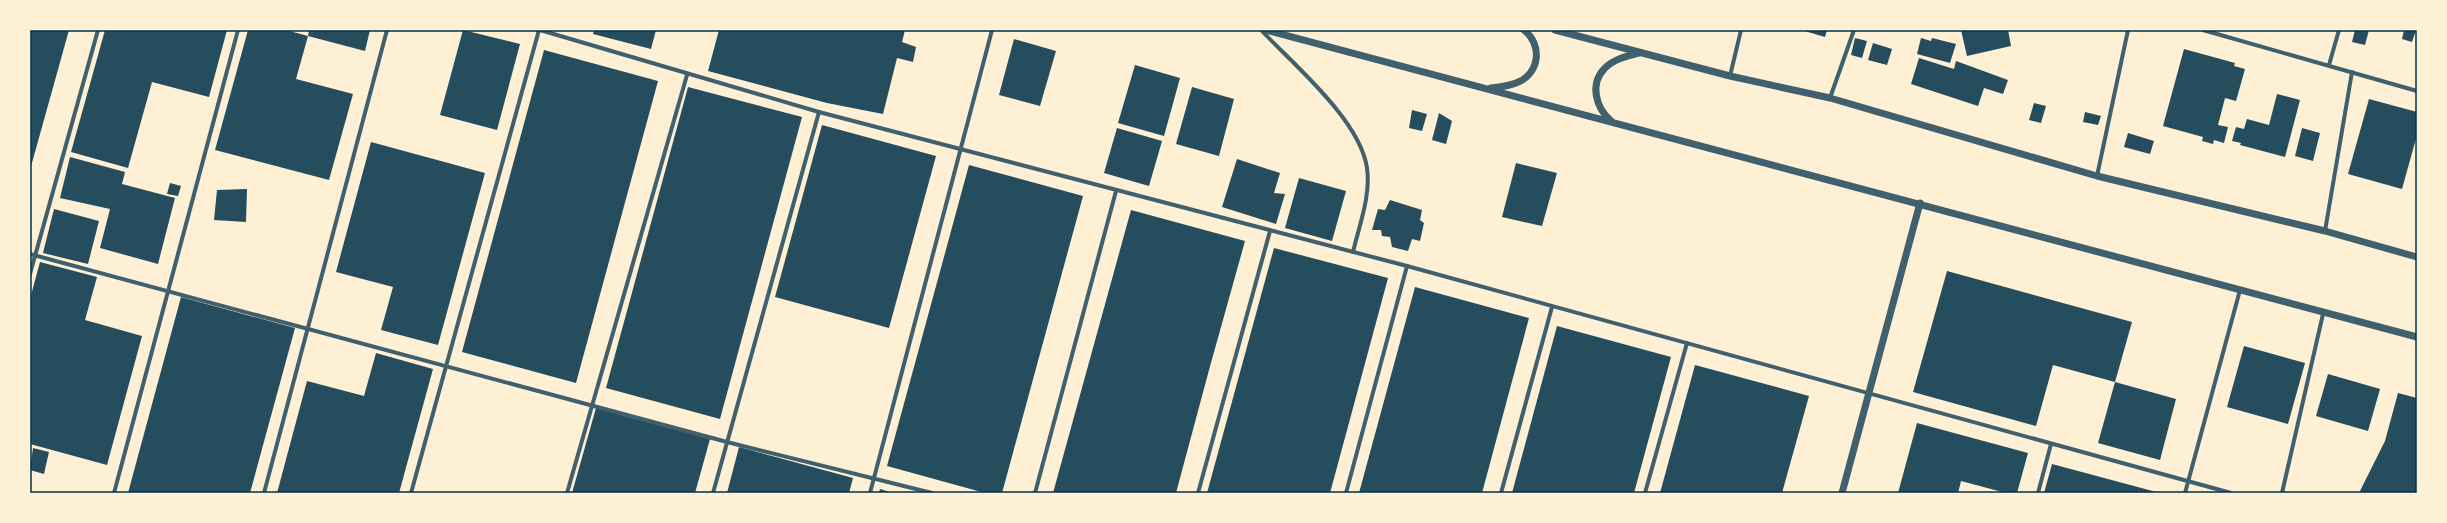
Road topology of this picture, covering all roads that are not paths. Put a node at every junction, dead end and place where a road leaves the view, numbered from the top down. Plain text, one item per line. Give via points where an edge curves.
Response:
1 (98, 30) edge
2 (238, 30) edge
3 (387, 30) edge
4 (539, 30) edge
5 (992, 30) edge
6 (1261, 30) edge
7 (1266, 30) edge
8 (1524, 30) edge
9 (1555, 30) edge
10 (1741, 30) edge
11 (1854, 30) edge
12 (2128, 30) edge
13 (2203, 30) edge
14 (2339, 30) edge
15 (1639, 53) junction
16 (2329, 65) junction
17 (2352, 72) junction
18 (687, 75) junction
19 (1730, 76) junction
20 (1487, 88) junction
21 (2417, 91) edge
22 (1830, 98) junction
23 (819, 112) junction
24 (1614, 123) junction
25 (962, 148) junction
26 (2097, 176) junction
27 (1116, 191) junction
28 (1920, 203) junction
29 (2325, 231) junction
30 (1270, 232) junction
31 (1353, 252) junction
32 (30, 254) edge
33 (35, 256) junction
34 (2417, 257) edge
35 (1407, 266) junction
36 (30, 274) edge
37 (2240, 290) junction
38 (168, 291) junction
39 (1552, 307) junction
40 (2323, 314) junction
41 (307, 329) junction
42 (2417, 337) edge
43 (1687, 343) junction
44 (446, 366) junction
45 (1869, 394) junction
46 (590, 405) junction
47 (728, 442) junction
48 (2051, 444) junction
49 (875, 478) junction
50 (2188, 481) junction
51 (114, 493) edge
52 (264, 493) edge
53 (411, 493) edge
54 (567, 493) edge
55 (713, 493) edge
56 (870, 493) edge
57 (932, 493) edge
58 (1035, 493) edge
59 (1198, 493) edge
60 (1346, 493) edge
61 (1501, 493) edge
62 (1645, 493) edge
63 (1842, 493) edge
64 (2038, 493) edge
65 (2184, 493) edge
66 (2231, 493) edge
67 (2282, 493) edge

1 - 33 street
2 - 38 street
3 - 41 street
4 - 18 street
4 - 44 street
5 - 25 street
6 - 31 street via 1337,110 1354,132 1362,149 1367,169 1367,187
7 - 20 street
8 - 20 street via 1536,44 1537,55 1531,72 1517,83
9 - 15 street
10 - 19 street
11 - 22 street
12 - 26 street
13 - 16 street
14 - 16 street
15 - 19 street
15 - 24 street via 1618,59 1605,68 1598,81 1598,103 1605,116
16 - 17 street
17 - 21 street
17 - 29 street
18 - 23 street
18 - 46 street
19 - 22 street
20 - 24 street
22 - 26 street
23 - 25 street
23 - 47 street
24 - 28 street
25 - 27 street
25 - 49 street
26 - 29 street
27 - 30 street
27 - 58 street
28 - 37 street
28 - 45 street
29 - 34 street
30 - 31 street
30 - 59 street
31 - 35 street
32 - 33 street
33 - 36 street
33 - 38 street
35 - 39 street
35 - 60 street
37 - 40 street
37 - 50 street
38 - 41 street
38 - 51 street
39 - 43 street
39 - 61 street
40 - 42 street
40 - 67 street
41 - 44 street
41 - 52 street
43 - 45 street
43 - 62 street
44 - 46 street
44 - 53 street
45 - 48 street
45 - 63 street
46 - 47 street
46 - 54 street
47 - 49 street
47 - 55 street
48 - 50 street
48 - 64 street
49 - 56 street
49 - 57 street
50 - 65 street
50 - 66 street

